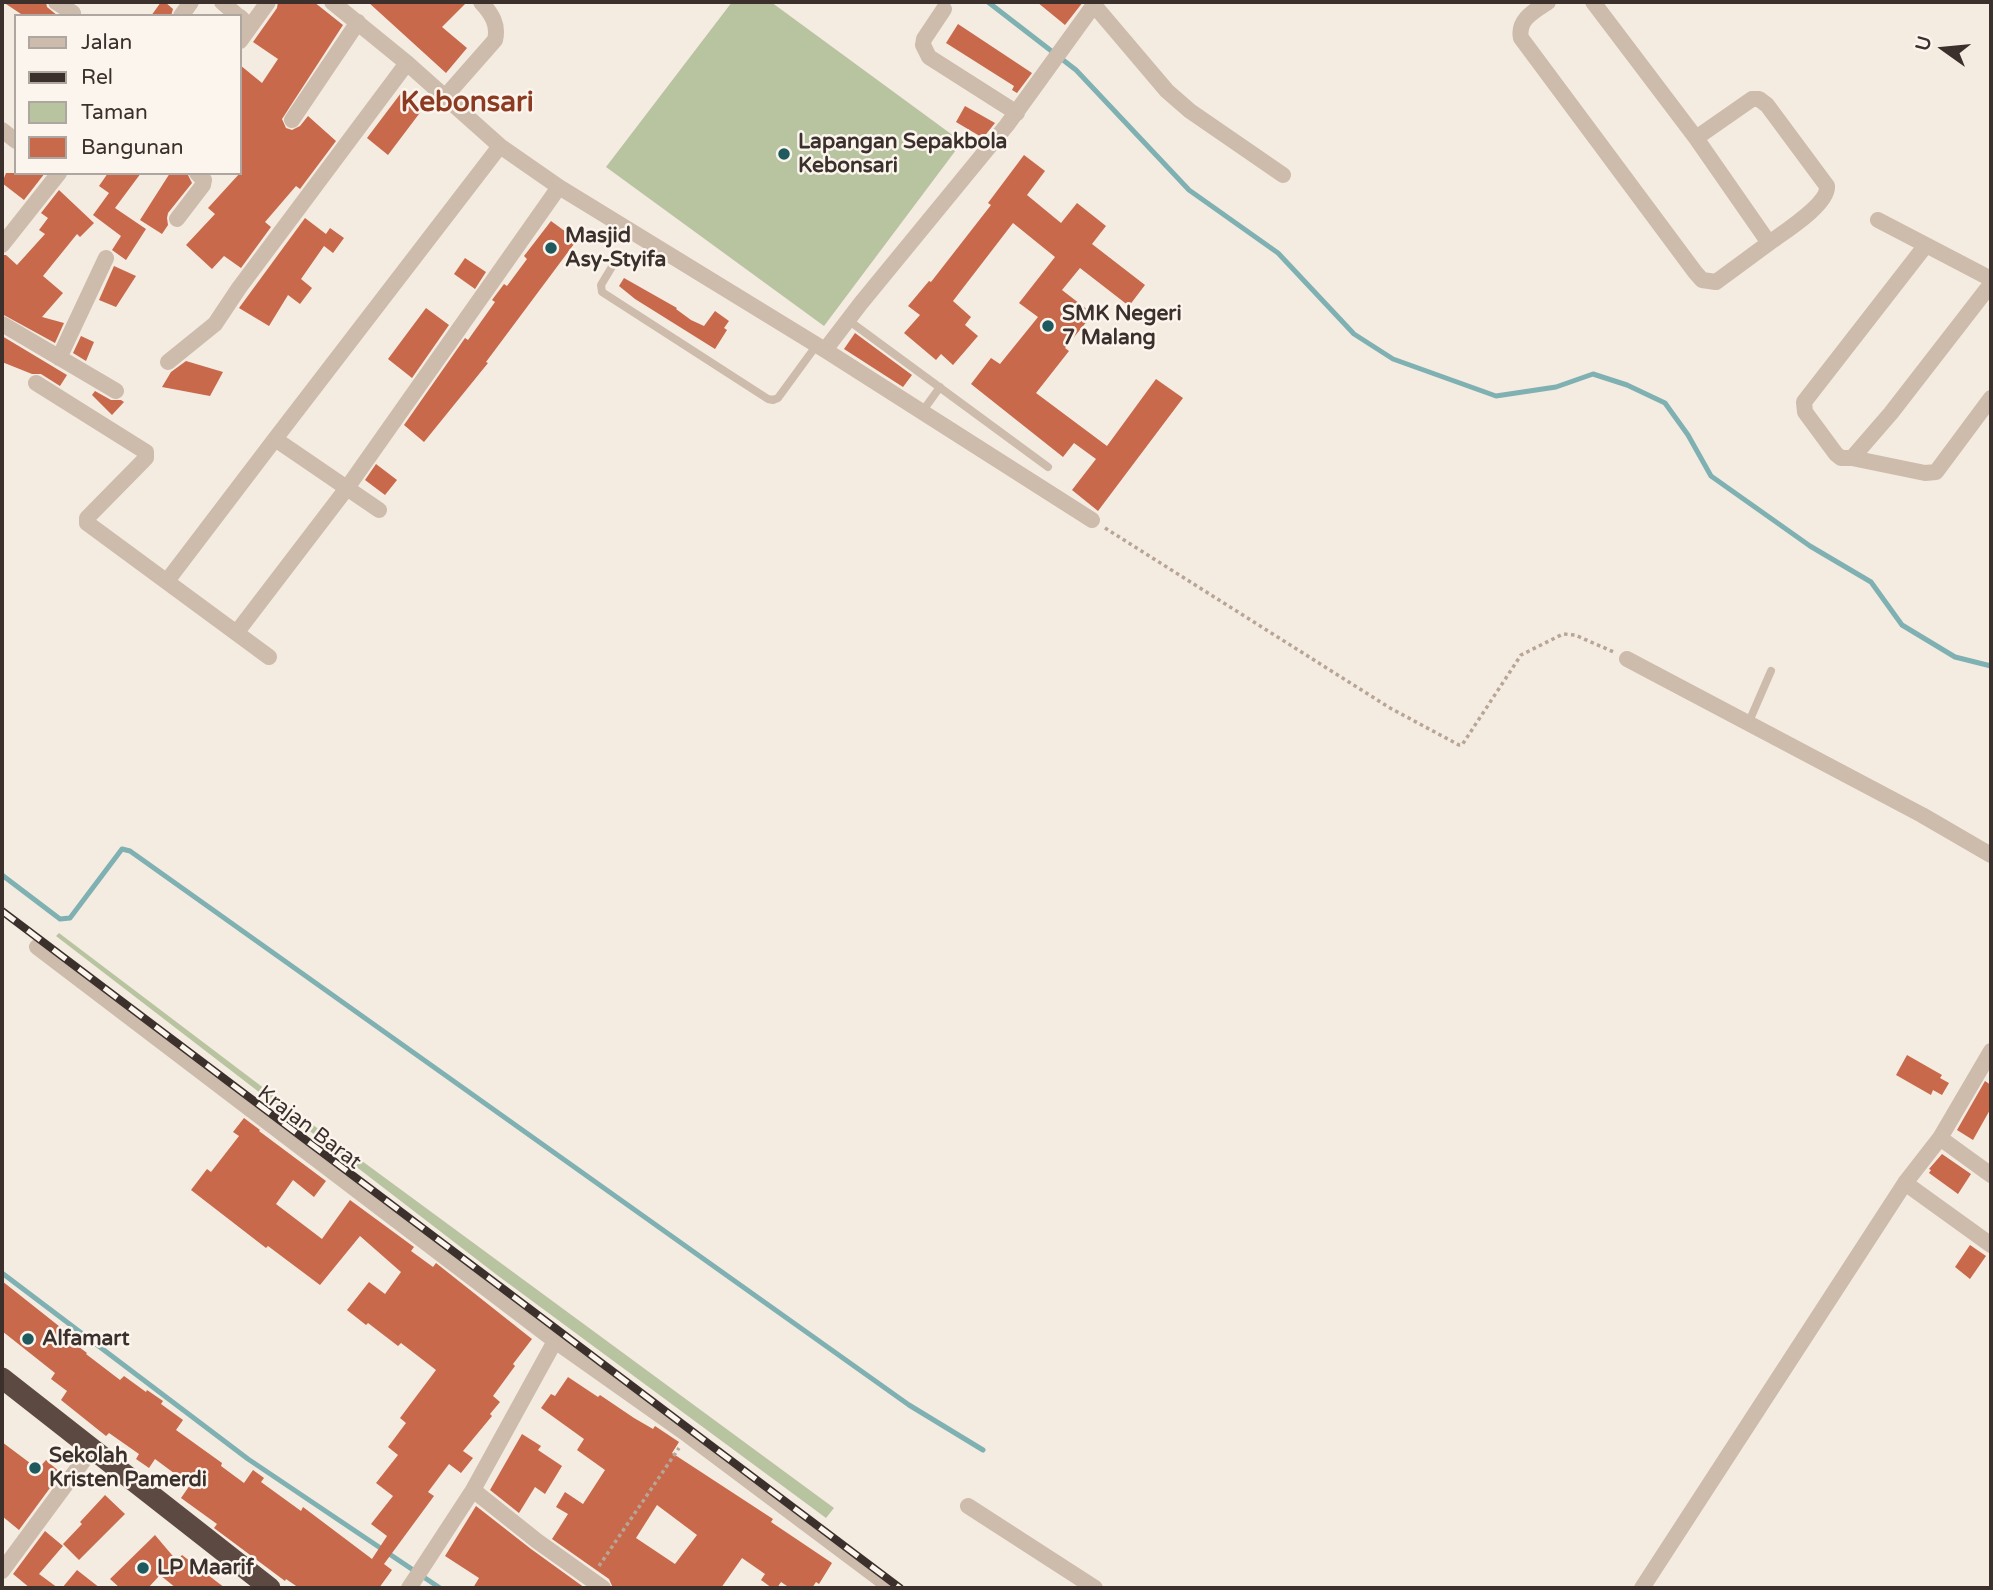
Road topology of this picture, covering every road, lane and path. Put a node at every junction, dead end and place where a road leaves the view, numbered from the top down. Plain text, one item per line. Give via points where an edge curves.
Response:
1 (57, 2) edge
2 (222, 2) edge
3 (268, 2) edge
4 (332, 2) edge
5 (481, 2) edge
6 (1594, 2) edge
7 (1095, 3) edge
8 (1537, 5) edge
9 (944, 9) dead end
10 (73, 13) dead end
11 (236, 14) edge
12 (243, 20) edge
13 (358, 22) junction
14 (407, 63) junction
15 (444, 97) junction
16 (1017, 113) junction
17 (292, 120) dead end
18 (1696, 138) junction
19 (500, 146) junction
20 (57, 175) edge
21 (199, 175) edge
22 (1283, 175) dead end
23 (559, 187) junction
24 (177, 219) dead end
25 (1878, 220) dead end
26 (1769, 243) junction
27 (2, 245) edge
28 (1926, 245) junction
29 (619, 255) dead end
30 (106, 258) dead end
31 (1991, 281) edge
32 (848, 320) junction
33 (2, 324) edge
34 (821, 348) junction
35 (58, 358) junction
36 (168, 362) dead end
37 (36, 383) dead end
38 (940, 387) junction
39 (116, 391) dead end
40 (1991, 398) edge
41 (922, 412) junction
42 (275, 439) junction
43 (1852, 458) junction
44 (1048, 467) dead end
45 (347, 488) junction
46 (379, 510) dead end
47 (1092, 520) joint
48 (167, 581) junction
49 (237, 632) junction
50 (269, 657) dead end
51 (1627, 659) joint
52 (1771, 671) dead end
53 (1748, 724) junction
54 (1991, 855) edge
55 (37, 947) dead end
56 (1991, 1051) edge
57 (1940, 1138) junction
58 (1991, 1175) edge
59 (1905, 1183) junction
60 (1991, 1245) edge
61 (555, 1341) junction
62 (2, 1378) edge
63 (688, 1436) junction
64 (92, 1449) junction
65 (473, 1490) junction
66 (968, 1506) dead end
67 (2, 1572) edge
68 (597, 1584) edge
69 (412, 1585) edge
70 (270, 1588) edge
71 (892, 1588) edge
72 (1095, 1588) edge
73 (1642, 1588) edge

1 - 10 street
2 - 11 street
3 - 12 street
4 - 13 street
5 - 15 street via 495,21 495,40
6 - 18 street
7 - 16 street
7 - 22 street via 1167,91
8 - 26 street via 1520,27 1521,38 1702,280 1716,282
9 - 16 street via 925,40 929,57
13 - 14 street
13 - 17 street
14 - 15 street
14 - 36 street via 219,319
15 - 19 street
16 - 32 street
18 - 26 street
18 - 26 street via 1752,99 1759,99 1827,186 1822,202
19 - 23 street
19 - 42 street
20 - 27 street
21 - 24 street via 204,185
23 - 34 street
23 - 45 street
25 - 28 street
28 - 31 street
28 - 43 street via 1804,402 1805,412 1836,454
29 - 34 lane via 601,285 602,292 768,399 778,398
30 - 35 street
31 - 43 street
32 - 34 street
32 - 38 lane
33 - 35 street
34 - 41 street
35 - 39 street
37 - 48 street via 146,452 146,458 86,520
38 - 41 lane
38 - 44 lane
40 - 43 street via 1936,472
41 - 47 street
42 - 45 street
42 - 48 street
45 - 46 street
45 - 49 street
47 - 51 path via 1390,708 1456,744 1462,745 1521,655 1536,647 1563,634 1575,635
48 - 49 street
49 - 50 street
51 - 53 street
52 - 53 lane
53 - 54 street
55 - 61 street, Krajan Barat
56 - 57 street
57 - 58 street
57 - 59 street
59 - 60 street
59 - 73 street
61 - 63 street, Krajan Barat
61 - 65 street
62 - 64 highway
63 - 68 path via 650,1489
63 - 71 street, Krajan Barat
64 - 67 street
64 - 70 highway
65 - 68 street
65 - 69 street
66 - 72 street

